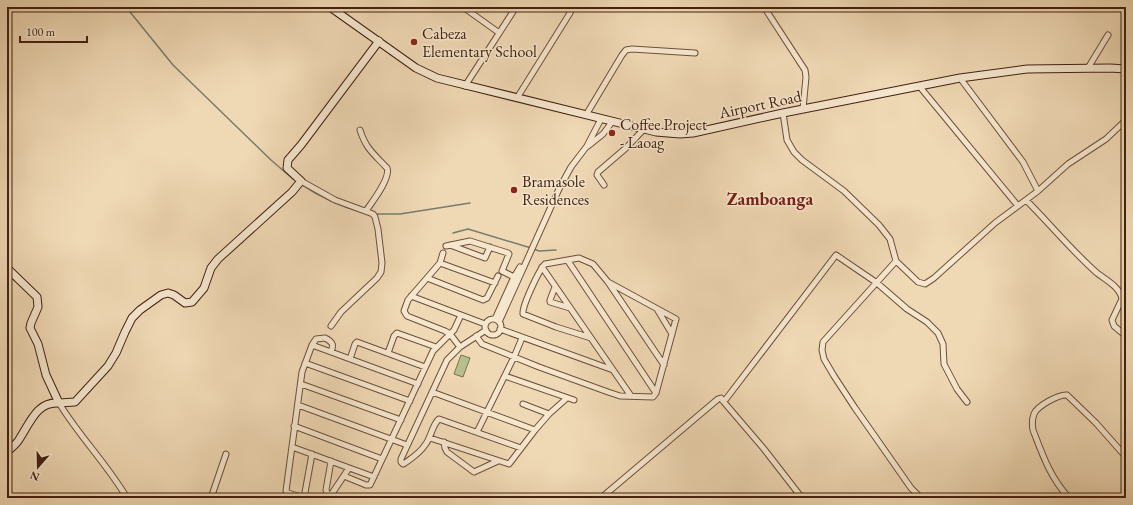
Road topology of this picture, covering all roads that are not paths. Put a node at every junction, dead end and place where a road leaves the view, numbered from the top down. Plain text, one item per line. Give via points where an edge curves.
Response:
1 (330, 7) edge
2 (447, 7) edge
3 (450, 7) edge
4 (463, 7) edge
5 (516, 7) edge
6 (764, 7) edge
7 (341, 10) edge
8 (570, 13) dead end
9 (498, 32) junction
10 (1108, 35) dead end
11 (379, 41) junction
12 (695, 53) dead end
13 (1088, 68) junction
14 (1126, 69) edge
15 (960, 78) junction
16 (465, 86) junction
17 (920, 87) junction
18 (517, 98) junction
19 (803, 109) junction
20 (783, 113) junction
21 (586, 115) junction
22 (601, 119) junction
23 (1126, 120) edge
24 (612, 122) junction
25 (644, 129) junction
26 (360, 130) dead end
27 (587, 146) junction
28 (301, 181) junction
29 (604, 185) dead end
30 (1038, 191) junction
31 (1026, 200) junction
32 (1018, 206) junction
33 (366, 211) junction
34 (490, 247) junction
35 (443, 253) dead end
36 (568, 261) junction
37 (896, 261) junction
38 (525, 262) junction
39 (440, 263) junction
40 (542, 267) junction
41 (7, 268) edge
42 (498, 276) dead end
43 (514, 277) junction
44 (427, 278) junction
45 (608, 282) junction
46 (495, 283) junction
47 (877, 283) junction
48 (555, 287) junction
49 (411, 296) junction
50 (506, 298) junction
51 (1124, 299) edge
52 (570, 308) junction
53 (658, 309) junction
54 (461, 315) junction
55 (497, 320) junction
56 (486, 324) junction
57 (331, 326) dead end
58 (500, 329) junction
59 (486, 330) junction
60 (450, 334) junction
61 (672, 334) junction
62 (476, 336) junction
63 (1126, 336) edge
64 (522, 338) junction
65 (591, 338) junction
66 (312, 346) junction
67 (436, 347) junction
68 (460, 347) junction
69 (331, 352) junction
70 (388, 353) junction
71 (514, 357) junction
72 (350, 359) junction
73 (305, 363) junction
74 (664, 365) junction
75 (425, 367) junction
76 (613, 370) junction
77 (505, 376) junction
78 (301, 384) junction
79 (418, 384) junction
80 (432, 392) junction
81 (656, 393) junction
82 (631, 396) junction
83 (568, 398) junction
84 (574, 400) dead end
85 (410, 401) junction
86 (723, 401) junction
87 (966, 402) dead end
88 (59, 403) junction
89 (523, 404) dead end
90 (298, 405) junction
91 (486, 412) junction
92 (549, 414) junction
93 (400, 420) junction
94 (294, 426) junction
95 (535, 430) junction
96 (477, 432) junction
97 (430, 438) junction
98 (392, 440) junction
99 (444, 442) junction
100 (407, 445) junction
101 (292, 447) junction
102 (521, 448) junction
103 (7, 452) edge
104 (226, 454) dead end
105 (312, 454) junction
106 (1126, 457) edge
107 (382, 459) junction
108 (331, 461) junction
109 (498, 461) junction
110 (349, 468) junction
111 (344, 476) junction
112 (374, 476) junction
113 (127, 498) edge
114 (211, 498) edge
115 (304, 498) edge
116 (329, 498) edge
117 (601, 498) edge
118 (802, 498) edge
119 (921, 498) edge
120 (1069, 498) edge

1 - 7 main road, Airport Road
2 - 3 street
4 - 9 street
5 - 9 street
6 - 19 street via 805,70
7 - 11 main road, Airport Road
8 - 18 street
9 - 16 street
10 - 13 street
11 - 16 main road, Airport Road via 416,68 437,78
11 - 28 main road via 288,160 287,168
12 - 21 street via 626,50
13 - 14 main road, Airport Road
13 - 15 main road, Airport Road via 1026,69
15 - 17 main road, Airport Road
15 - 30 street via 1023,162
16 - 18 main road, Airport Road
17 - 19 main road, Airport Road
17 - 32 street
18 - 21 main road, Airport Road
19 - 20 main road, Airport Road
20 - 25 main road, Airport Road via 693,133 667,134
20 - 37 street via 787,140 791,148 802,160 844,191 879,225 890,239
21 - 22 main road, Airport Road
22 - 24 main road, Airport Road
22 - 27 street
23 - 30 street via 1106,139 1068,164
24 - 25 main road, Airport Road
24 - 27 street via 603,134
25 - 29 street via 598,172 597,175
26 - 33 street via 370,152 388,171 385,181
27 - 38 street via 559,189
28 - 33 street via 334,200
28 - 88 main road via 218,259 210,268 204,288 196,299 185,303 168,293 140,310 132,318 108,366 77,400
30 - 31 street
31 - 32 street
31 - 51 street via 1083,259 1118,290
32 - 37 street via 928,283 918,282
33 - 57 street via 373,214 376,220 381,272 341,312
34 - 34 street via 484,258 448,246 470,241
34 - 43 street via 509,254 502,271
35 - 39 street
36 - 40 street via 547,263
36 - 45 street via 579,258 590,262
36 - 81 street
37 - 47 street
38 - 43 street
38 - 50 street
39 - 44 street
39 - 46 street
40 - 48 street
40 - 65 street via 522,310 523,314
41 - 88 main road via 37,297 38,307 30,328 38,344 46,375
42 - 46 street
43 - 50 street
44 - 46 street via 483,300 487,298
44 - 49 street
45 - 53 street
45 - 74 street
47 - 86 street via 838,255 835,256
47 - 87 street via 938,333 944,364
47 - 119 street via 823,342 822,354 855,408 911,488
48 - 52 street
48 - 52 street via 550,302
49 - 54 street
49 - 60 street via 405,308 406,315
50 - 55 street
51 - 63 street via 1112,320 1114,326
52 - 65 street
53 - 61 street
53 - 61 street via 676,319
54 - 56 street
54 - 60 street
55 - 56 street via 490,319
55 - 58 street
56 - 59 street
58 - 59 street via 494,334 489,334
58 - 64 street
59 - 62 street
60 - 67 street
60 - 68 street
61 - 74 street
62 - 68 street
62 - 71 street via 482,344
64 - 71 street
64 - 76 street
65 - 76 street
66 - 69 street
66 - 69 street via 316,339 325,338 333,344
66 - 73 street
67 - 70 street via 397,333
67 - 75 street
68 - 80 street via 447,360
69 - 72 street
70 - 72 street via 357,342
70 - 75 street
71 - 77 street
71 - 82 street via 620,396
72 - 79 street
73 - 78 street
73 - 85 street
74 - 81 street
75 - 79 street
76 - 82 street
77 - 83 street
77 - 91 street
78 - 90 street
78 - 93 street
79 - 85 street
80 - 91 street
80 - 100 street
81 - 82 street via 653,397
83 - 84 street
83 - 92 street
85 - 93 street
86 - 117 street via 719,398 708,406
86 - 118 street
88 - 103 main road via 50,403 38,410
88 - 113 street
89 - 92 street
90 - 94 street
90 - 98 street
91 - 95 street
91 - 96 street
92 - 95 street
93 - 98 street
94 - 101 street
94 - 107 street
95 - 102 street
96 - 97 street via 439,419
96 - 102 street
97 - 99 street
97 - 100 street via 421,450 403,464 401,458
98 - 100 street
98 - 107 street
99 - 109 street
99 - 109 street via 447,452 474,472
101 - 105 street
101 - 115 street via 286,491
102 - 109 street via 509,464
104 - 114 street
105 - 108 street
105 - 115 street
106 - 120 street via 1096,423 1067,396 1056,397 1036,410 1033,430 1050,473
107 - 112 street
108 - 110 street
108 - 116 street via 326,490
110 - 111 street
110 - 112 street
111 - 112 street via 369,485
111 - 116 street

